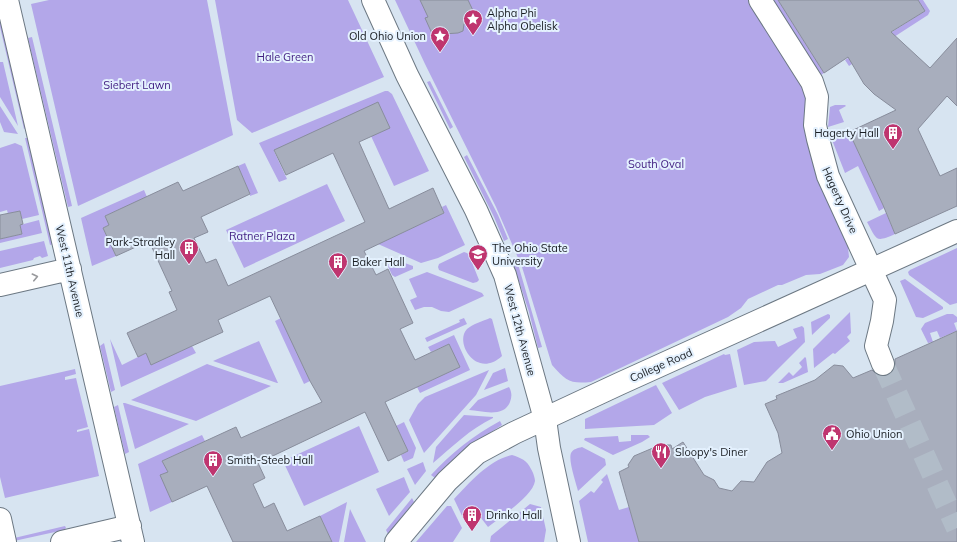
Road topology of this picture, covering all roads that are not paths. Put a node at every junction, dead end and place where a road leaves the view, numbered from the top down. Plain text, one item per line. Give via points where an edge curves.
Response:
1 (7, 0) edge
2 (373, 0) edge
3 (760, 0) edge
4 (957, 231) edge
5 (70, 269) junction
6 (871, 269) junction
7 (0, 285) edge
8 (883, 364) tunnel mouth
9 (545, 419) junction
10 (0, 519) edge
11 (132, 534) edge
12 (5, 542) edge
13 (62, 542) edge
14 (396, 542) edge
15 (569, 542) edge

1 - 5 street, West 11th Avenue
2 - 9 street, West 12th Avenue via 498,260 510,291
3 - 6 street, Hagerty Drive via 815,89 815,125 828,176
4 - 6 street, College Road
7 -> 5 street
5 - 11 street, West 11th Avenue
6 - 8 street, Hagerty Drive via 885,300 876,346
6 - 9 street, College Road
9 - 14 street, College Road via 477,454 448,481
9 - 15 street, West 12th Avenue via 548,448
10 - 12 street
11 - 13 street

